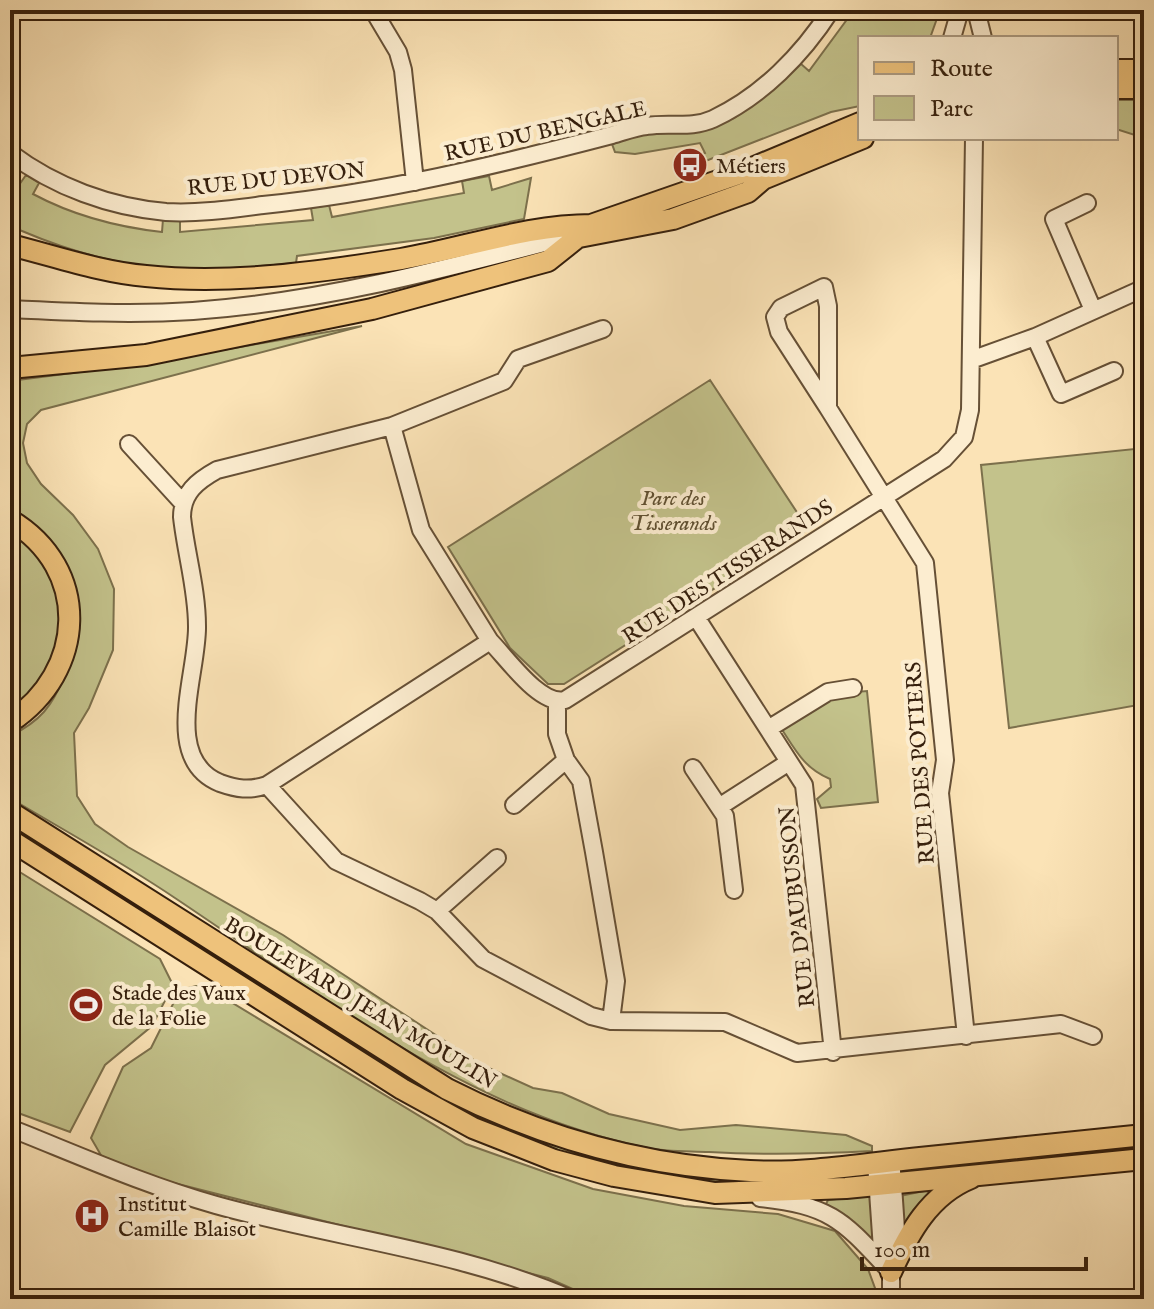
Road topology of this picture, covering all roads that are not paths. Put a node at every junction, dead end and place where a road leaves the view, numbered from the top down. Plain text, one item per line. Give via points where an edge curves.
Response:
1 (373, 10) edge
2 (831, 10) edge
3 (960, 10) edge
4 (976, 10) edge
5 (953, 36) edge
6 (982, 36) edge
7 (1118, 70) edge
8 (1144, 70) edge
9 (1118, 88) edge
10 (1144, 88) edge
11 (858, 124) edge
12 (858, 140) edge
13 (974, 140) edge
14 (10, 153) edge
15 (415, 182) junction
16 (1087, 203) dead end
17 (10, 233) edge
18 (578, 233) junction
19 (10, 245) edge
20 (58, 257) junction
21 (1144, 288) edge
22 (10, 309) edge
23 (1093, 310) junction
24 (603, 329) dead end
25 (1035, 337) junction
26 (971, 360) junction
27 (13, 369) edge
28 (1114, 371) dead end
29 (828, 408) junction
30 (392, 426) junction
31 (129, 444) dead end
32 (884, 498) junction
33 (182, 502) junction
34 (10, 520) edge
35 (696, 617) junction
36 (490, 641) junction
37 (853, 688) dead end
38 (557, 702) junction
39 (10, 722) edge
40 (768, 729) junction
41 (566, 760) junction
42 (789, 762) junction
43 (693, 768) dead end
44 (267, 785) junction
45 (514, 805) dead end
46 (719, 807) junction
47 (10, 812) edge
48 (10, 840) edge
49 (497, 858) dead end
50 (734, 890) dead end
51 (437, 911) junction
52 (611, 1021) junction
53 (966, 1036) junction
54 (1093, 1036) dead end
55 (833, 1052) junction
56 (10, 1128) edge
57 (1144, 1135) edge
58 (1144, 1159) edge
59 (884, 1162) junction
60 (979, 1175) junction
61 (885, 1184) junction
62 (715, 1193) junction
63 (891, 1272) junction
64 (571, 1299) edge
65 (891, 1299) edge

1 - 15 street via 399,56
2 - 15 street, RUE DU BENGALE via 784,69 710,121 647,126
3 - 5 street
4 - 6 street
7 - 8 main road
9 - 10 main road
11 - 18 main road
12 - 18 main road via 763,179 748,192 673,219
13 - 26 street, RUE DES TISSERANDS
14 - 15 street, RUE DU DEVON via 73,190 168,212 323,199
16 - 23 street via 1054,219
17 - 20 street
18 - 20 main road via 556,225 392,260 249,276 145,276
18 - 22 street via 378,284 248,305 124,314
18 - 27 main road via 548,261 372,309 146,355
19 - 20 main road
21 - 23 street
23 - 25 street
24 - 30 street via 518,359 504,381
25 - 26 street
25 - 28 street via 1061,394
26 - 32 street, RUE DES TISSERANDS via 964,437 944,459
29 - 29 street, RUE DES POTIERS via 828,306 824,287 781,308 775,317 779,332
29 - 32 street, RUE DES POTIERS
30 - 33 street via 217,470 200,479
30 - 36 street via 421,530
31 - 33 street
32 - 35 street, RUE DES TISSERANDS
32 - 53 street, RUE DES POTIERS via 925,563 945,760 940,793
33 - 44 street via 198,628 187,743 200,769 214,780 238,790
34 - 39 main road via 37,540 56,567 70,614 67,645 54,680 30,709
35 - 38 street, RUE DES TISSERANDS
35 - 40 street, RUE D'AUBUSSON
36 - 38 street via 542,695
36 - 44 street
37 - 40 street via 828,692
38 - 41 street via 557,734
40 - 42 street, RUE D'AUBUSSON
41 - 45 street
41 - 52 street via 581,781 594,852 616,981
42 - 46 street, RUE D'AUBUSSON
42 - 55 street, RUE D'AUBUSSON via 806,795
43 - 46 street
44 - 51 street via 336,861
46 - 50 street via 725,816
47 - 59 main road, BOULEVARD JEAN MOULIN via 447,1089 519,1122 608,1152 706,1167 753,1171
48 - 62 main road via 402,1089 473,1128 554,1160
49 - 51 street
51 - 52 street via 483,959 582,1012
52 - 55 street via 725,1022 797,1053
53 - 54 street via 1061,1024
53 - 55 street
56 - 64 street via 135,1179 217,1205 495,1271
57 - 59 main road, BOULEVARD JEAN MOULIN
58 - 60 main road
59 - 61 street
60 - 61 main road
60 - 63 main road via 931,1205 916,1222
61 - 62 main road
61 - 63 street via 882,1249
62 - 63 street via 810,1206 844,1221
63 - 65 street

